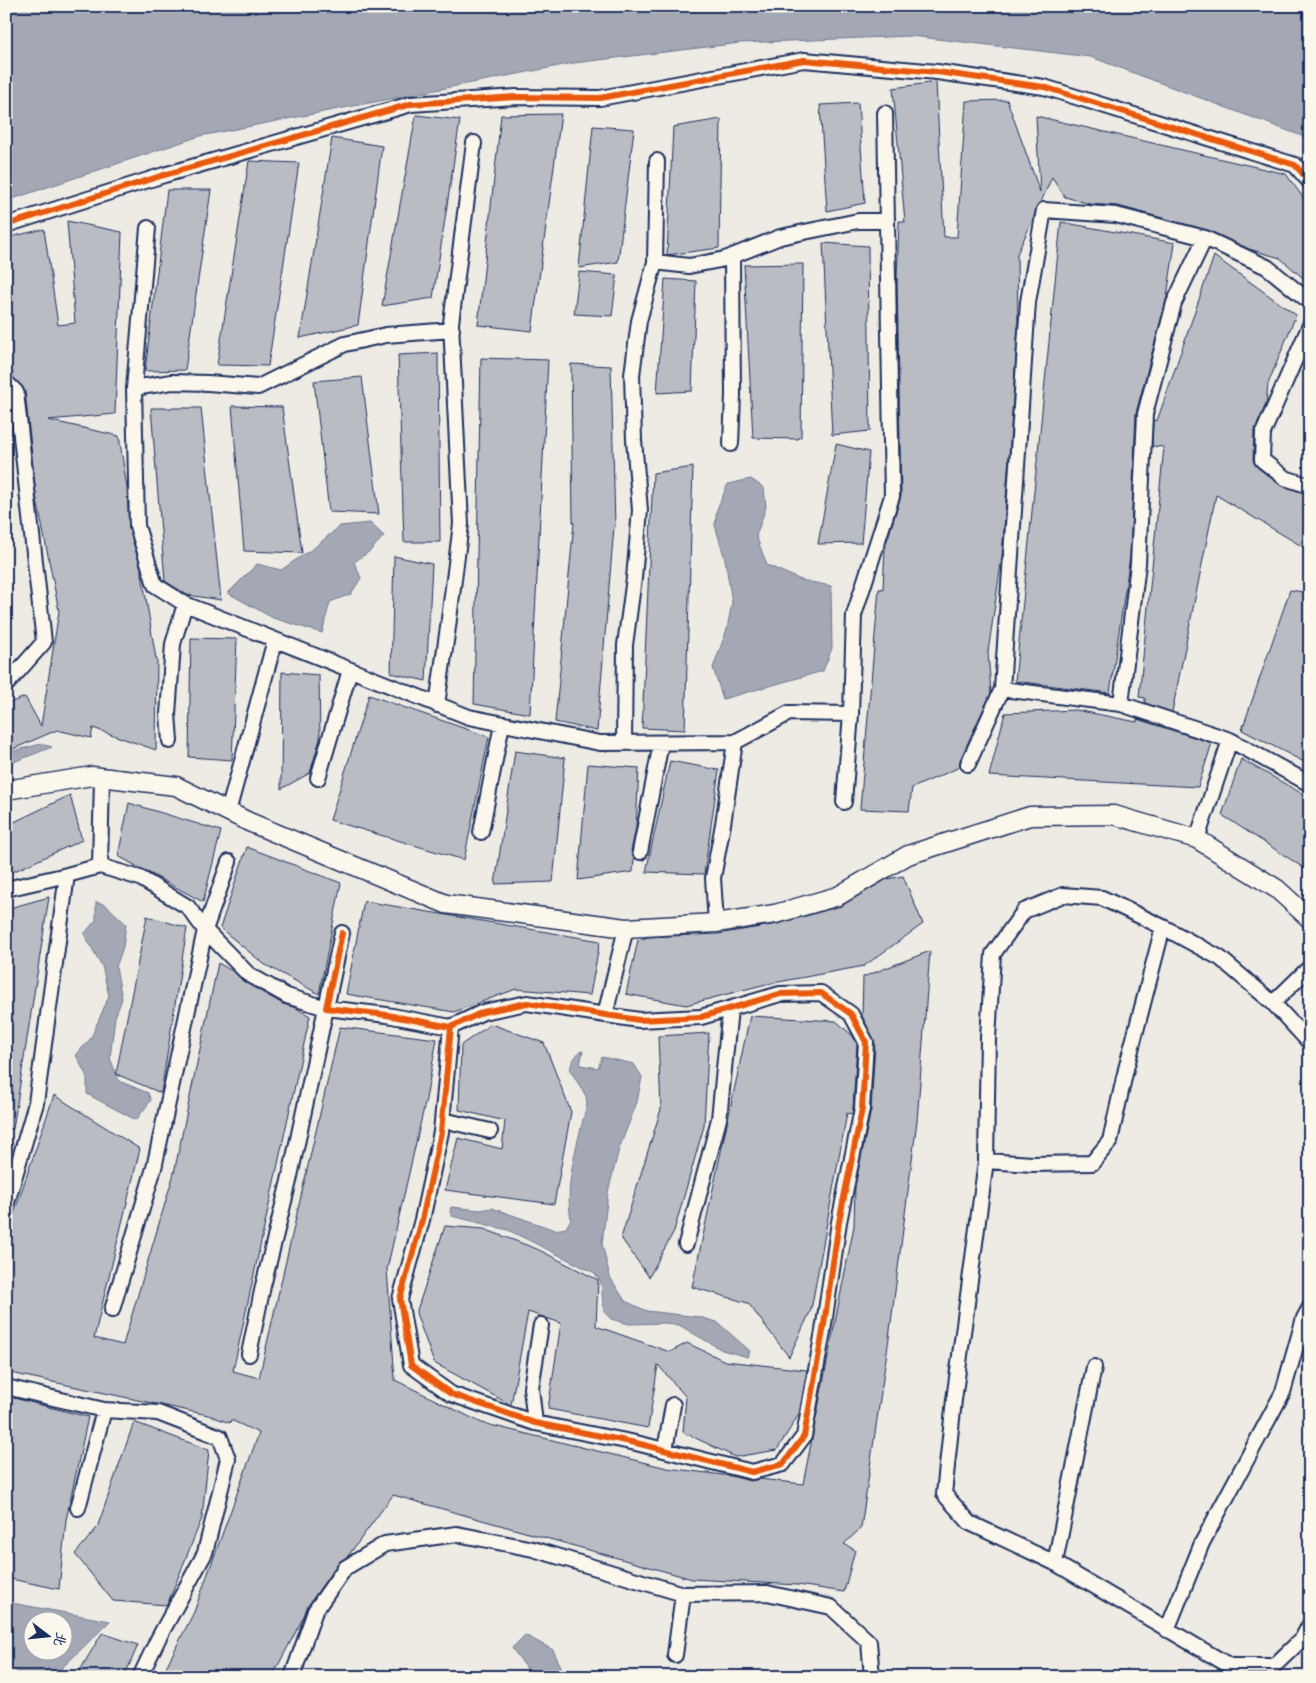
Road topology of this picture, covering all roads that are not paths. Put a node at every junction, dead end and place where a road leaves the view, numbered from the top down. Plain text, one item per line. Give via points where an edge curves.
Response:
1 (885, 112) dead end
2 (474, 143) dead end
3 (657, 161) dead end
4 (1310, 182) edge
5 (887, 221) junction
6 (6, 225) edge
7 (148, 228) dead end
8 (1205, 238) junction
9 (732, 256) junction
10 (655, 262) junction
11 (1310, 302) edge
12 (1310, 325) edge
13 (452, 330) junction
14 (6, 382) edge
15 (134, 388) junction
16 (731, 444) dead end
17 (1310, 486) edge
18 (185, 604) junction
19 (274, 640) junction
20 (350, 670) junction
21 (6, 685) edge
22 (1002, 689) junction
23 (1121, 704) junction
24 (437, 705) junction
25 (851, 714) junction
26 (502, 724) junction
27 (1230, 740) junction
28 (170, 741) dead end
29 (735, 742) junction
30 (624, 743) junction
31 (661, 743) junction
32 (968, 764) dead end
33 (102, 777) junction
34 (318, 778) dead end
35 (1310, 784) edge
36 (6, 790) edge
37 (844, 802) dead end
38 (228, 812) junction
39 (481, 832) dead end
40 (1197, 839) junction
41 (640, 852) dead end
42 (229, 862) dead end
43 (100, 866) junction
44 (67, 875) junction
45 (6, 889) edge
46 (1310, 919) edge
47 (716, 923) junction
48 (1163, 926) junction
49 (626, 928) junction
50 (205, 930) junction
51 (342, 933) dead end
52 (1310, 967) edge
53 (1273, 1003) junction
54 (326, 1008) junction
55 (730, 1009) junction
56 (605, 1015) junction
57 (451, 1027) junction
58 (1310, 1043) edge
59 (443, 1120) junction
60 (490, 1131) dead end
61 (986, 1161) junction
62 (6, 1206) edge
63 (686, 1244) dead end
64 (1310, 1307) edge
65 (112, 1310) dead end
66 (540, 1325) dead end
67 (249, 1354) dead end
68 (1094, 1367) dead end
69 (6, 1388) edge
70 (673, 1405) dead end
71 (104, 1410) junction
72 (535, 1424) junction
73 (665, 1450) junction
74 (78, 1508) dead end
75 (1055, 1564) junction
76 (683, 1594) junction
77 (1310, 1624) edge
78 (1167, 1630) junction
79 (675, 1655) dead end
80 (140, 1677) edge
81 (292, 1677) edge
82 (872, 1677) edge

1 - 5 street
2 - 13 street
3 - 10 street
4 - 6 street via 1295,165 1044,87 937,72 804,60 600,98 516,97 411,104 164,175
5 - 9 street via 858,221 780,238
5 - 25 street via 892,496 854,615
7 - 15 street
8 - 11 street via 1267,267
8 - 22 street via 1116,215 1044,210 1028,302
8 - 23 street via 1174,303 1144,414 1138,564
9 - 10 street via 689,266
9 - 16 street
10 - 30 street via 639,321 632,375 640,510 625,645
12 - 17 street via 1263,433 1262,460 1285,478
13 - 15 street via 386,335 345,344 258,387 172,382
13 - 24 street via 461,524
14 - 21 street via 16,392 44,642
15 - 18 street via 137,526 155,585
18 - 19 street
18 - 28 street via 173,644 168,714
19 - 20 street
19 - 38 street
20 - 24 street
20 - 34 street
22 - 23 street
22 - 32 street
23 - 27 street
24 - 26 street via 469,717
25 - 29 street via 789,713
25 - 37 street
26 - 30 street via 600,743
26 - 39 street
27 - 35 street
27 - 40 street
29 - 31 street
29 - 47 street via 713,878
30 - 31 street
31 - 41 street
33 - 36 street
33 - 38 street via 176,786
33 - 43 street
38 - 49 street via 446,904
40 - 46 street via 1277,889
40 - 47 street via 1114,815 1030,816 908,855 838,896 775,914
42 - 50 street
43 - 44 street
43 - 50 street via 140,878 188,907
44 - 45 street
44 - 62 street via 36,1103
47 - 49 street
48 - 53 street via 1220,958
48 - 61 street via 1110,1141 1092,1163
48 - 61 street via 1102,898 1063,895 1024,911 992,954
49 - 56 street
50 - 54 street via 248,974 287,996
50 - 65 street via 154,1168
51 - 54 street
52 - 53 street
53 - 58 street
54 - 57 street
54 - 67 street
55 - 56 street via 701,1017 639,1020
55 - 63 street via 718,1120
55 - 73 street via 780,994 821,993 851,1014 866,1042 862,1109 839,1222 804,1436 782,1464 752,1472
56 - 57 street via 527,1002 483,1012
57 - 59 street
59 - 60 street
59 - 72 street via 422,1220 400,1300 411,1366 451,1394
61 - 75 street via 944,1494 970,1523
64 - 78 street via 1283,1392 1202,1543
66 - 72 street via 531,1388
68 - 75 street
69 - 71 street
70 - 73 street
71 - 74 street
71 - 80 street via 158,1413 220,1436 228,1459 205,1553
72 - 73 street
75 - 78 street
76 - 79 street
76 - 81 street via 533,1549 457,1534 385,1544 345,1568 315,1611
76 - 82 street via 767,1593 830,1607 869,1642
77 - 78 street via 1302,1639 1274,1666 1230,1666

